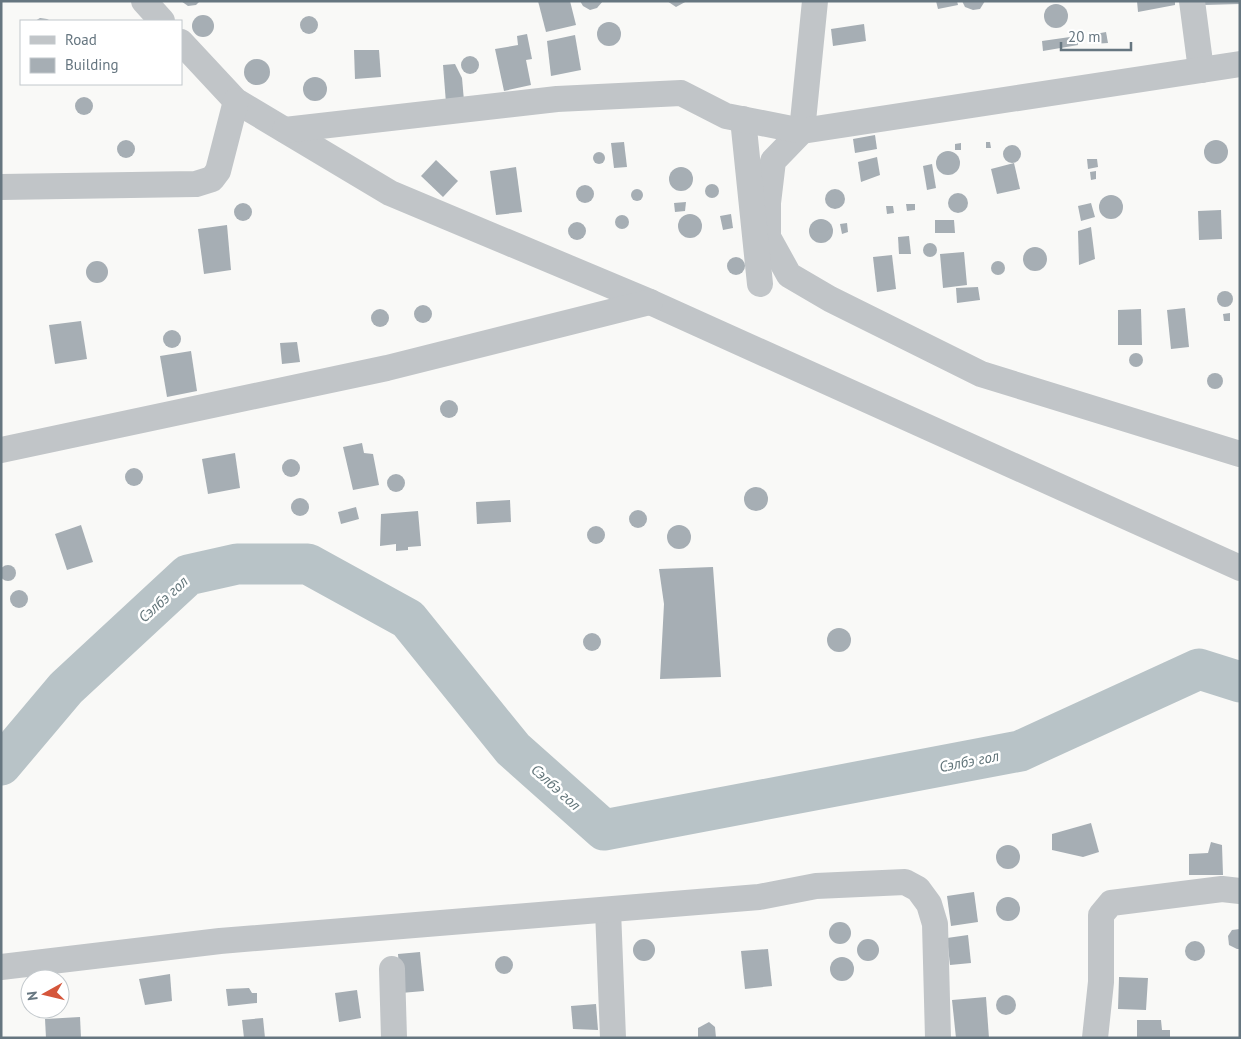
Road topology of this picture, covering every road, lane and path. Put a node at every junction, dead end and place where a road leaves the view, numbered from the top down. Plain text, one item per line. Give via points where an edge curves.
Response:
1 (144, 1) edge
2 (815, 1) edge
3 (1192, 1) edge
4 (161, 20) edge
5 (182, 43) edge
6 (1240, 64) edge
7 (1201, 70) junction
8 (236, 101) junction
9 (770, 124) junction
10 (285, 130) junction
11 (1, 187) edge
12 (760, 284) dead end
13 (650, 302) junction
14 (1, 450) edge
15 (1240, 454) edge
16 (1240, 568) edge
17 (1240, 891) edge
18 (608, 910) junction
19 (1, 967) edge
20 (392, 969) dead end
21 (394, 1038) edge
22 (613, 1038) edge
23 (938, 1038) edge
24 (1095, 1038) edge

1 - 4 street
2 - 9 street
3 - 7 street
5 - 8 street
6 - 7 street
7 - 9 street
8 - 10 street
8 - 11 street via 218,170 212,179 196,184
9 - 10 street via 726,116 682,92 557,99
9 - 12 street
9 - 15 street via 773,161 768,237 790,274 830,299 981,374
10 - 13 street via 390,192
13 - 14 street via 387,368
13 - 16 street
17 - 24 street via 1222,889 1111,902 1100,915 1101,982
18 - 19 street via 220,941
18 - 22 street
18 - 23 street via 759,897 816,886 905,882 918,889 929,904 935,924
20 - 21 street

